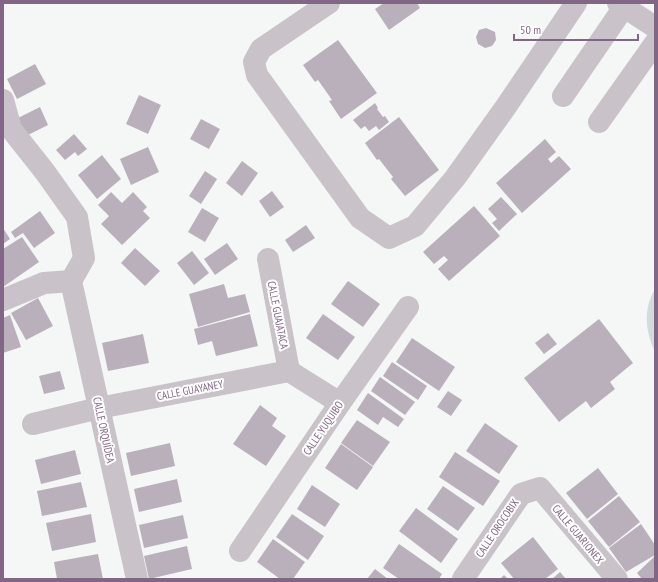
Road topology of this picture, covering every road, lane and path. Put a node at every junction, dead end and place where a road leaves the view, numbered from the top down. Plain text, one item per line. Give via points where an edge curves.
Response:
1 (576, 3) edge
2 (323, 4) edge
3 (621, 5) edge
4 (655, 27) edge
5 (655, 43) edge
6 (563, 96) dead end
7 (3, 100) edge
8 (599, 122) dead end
9 (268, 259) dead end
10 (71, 281) junction
11 (3, 300) edge
12 (408, 307) dead end
13 (289, 371) junction
14 (340, 403) junction
15 (99, 408) junction
16 (33, 424) dead end
17 (540, 488) joint
18 (240, 550) dead end
19 (137, 579) edge
20 (463, 579) edge
21 (617, 579) edge

1 - 2 street via 455,178 415,226 389,238 360,218 257,75 254,62 261,49
3 - 4 street
3 - 6 street
5 - 8 street
7 - 10 street via 11,129 76,217 84,258
9 - 13 street, CALLE GUAJATACA
10 - 11 street via 44,283
10 - 15 street, CALLE ORQUÍDEA
12 - 14 street, CALLE YUQUIBO
13 - 14 street
13 - 15 street, CALLE GUAYANEY
14 - 18 street, CALLE YUQUIBO
15 - 16 street, CALLE GUAYANEY
15 - 19 street, CALLE ORQUÍDEA
17 - 20 street, CALLE OROCOBIX via 521,494
17 - 21 street, CALLE GUARIONEX

